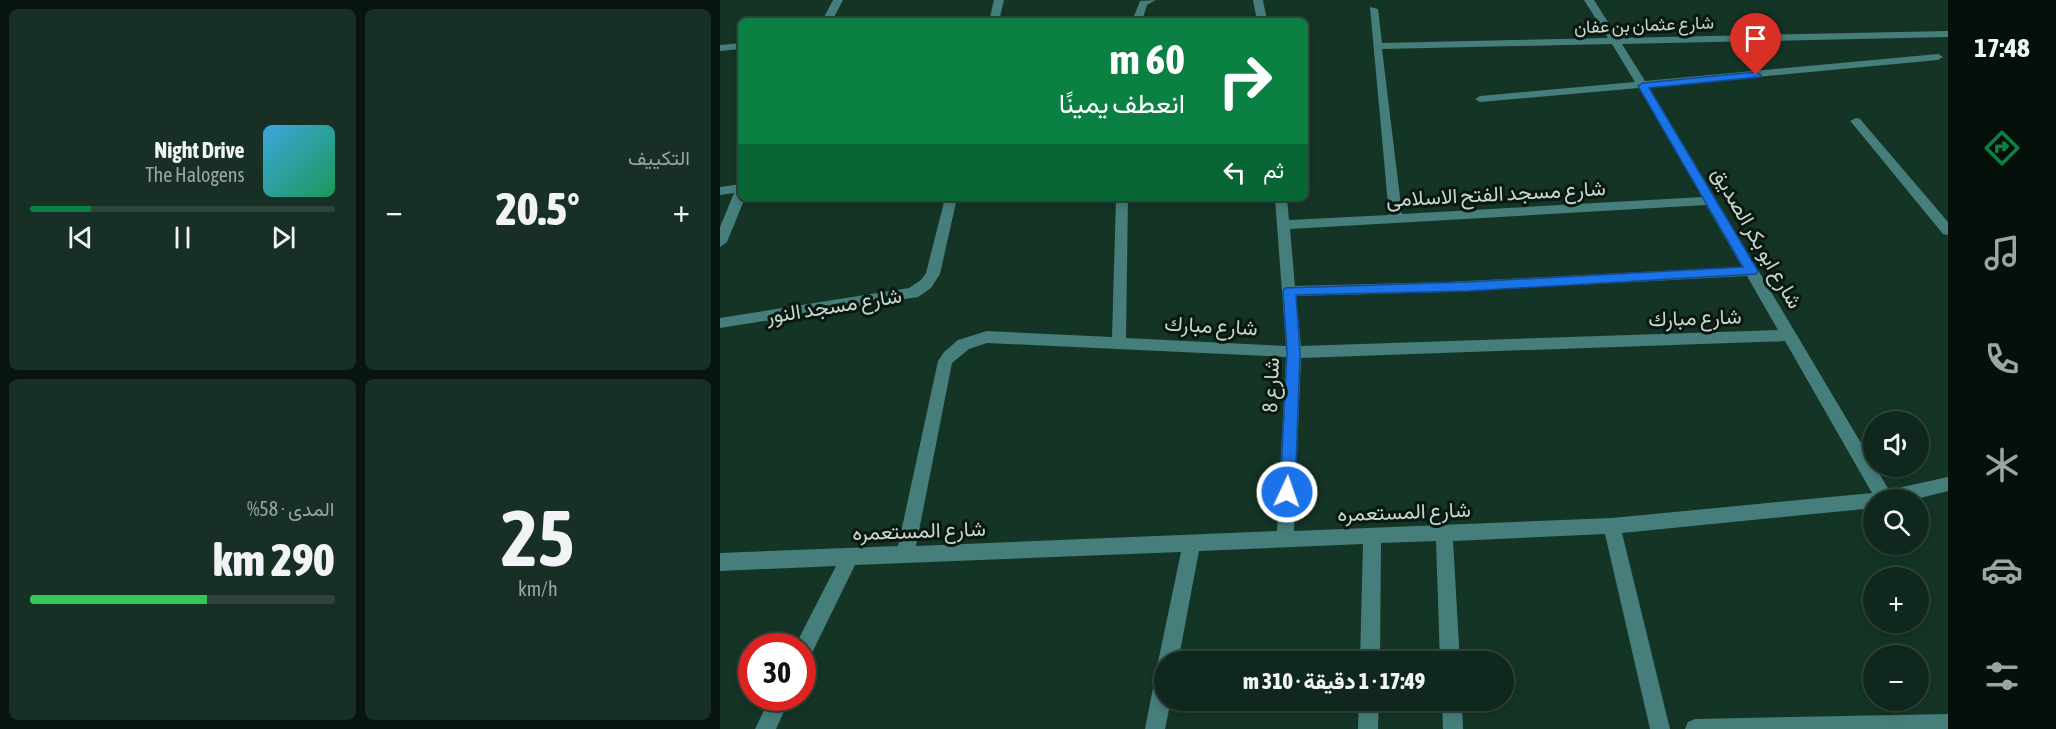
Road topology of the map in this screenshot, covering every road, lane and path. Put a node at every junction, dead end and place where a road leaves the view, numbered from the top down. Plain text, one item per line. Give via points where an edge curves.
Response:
1 (838, 0) edge
2 (999, 0) edge
3 (1150, 0) edge
4 (1258, 0) edge
5 (1588, 0) edge
6 (1373, 9) dead end
7 (829, 18) edge
8 (995, 18) edge
9 (1138, 18) edge
10 (1261, 18) edge
11 (1948, 34) edge
12 (1614, 43) junction
13 (738, 46) edge
14 (1377, 46) junction
15 (720, 48) edge
16 (1938, 57) dead end
17 (1643, 86) junction
18 (1480, 99) dead end
19 (1856, 121) dead end
20 (738, 190) edge
21 (720, 191) edge
22 (738, 197) edge
23 (950, 201) edge
24 (1122, 201) edge
25 (1281, 201) edge
26 (1711, 201) junction
27 (1396, 219) junction
28 (1284, 225) junction
29 (1948, 231) edge
30 (720, 242) edge
31 (1752, 271) junction
32 (1289, 291) junction
33 (720, 323) edge
34 (1790, 336) junction
35 (1119, 342) junction
36 (1294, 352) junction
37 (1948, 484) edge
38 (1873, 489) edge
39 (1925, 489) edge
40 (1863, 501) edge
41 (1612, 526) junction
42 (1444, 533) junction
43 (1372, 535) junction
44 (1285, 539) junction
45 (1192, 543) junction
46 (905, 554) junction
47 (850, 556) junction
48 (720, 562) edge
49 (812, 633) edge
50 (1170, 651) edge
51 (1370, 651) edge
52 (1449, 651) edge
53 (774, 711) edge
54 (1159, 711) edge
55 (1369, 711) edge
56 (1452, 711) edge
57 (1948, 724) edge
58 (765, 729) edge
59 (1155, 729) edge
60 (1368, 729) edge
61 (1453, 729) edge
62 (1660, 729) edge
63 (1695, 729) edge

1 - 7 street
2 - 8 street
3 - 9 street via 1143,3
4 - 10 street
5 - 12 street, شارع ابو بكر الصديق
6 - 14 street
11 - 12 street, شارع عثمان بن عفان
12 - 14 street, شارع عثمان بن عفان
12 - 17 street, شارع ابو بكر الصديق
13 - 15 street
14 - 27 street
16 - 17 street
17 - 18 street
17 - 26 street, شارع ابو بكر الصديق
19 - 29 street
20 - 21 street
22 - 30 street
23 - 33 street, شارع مسجد النور via 933,274 913,293
24 - 35 street
25 - 28 street, شارع 8
26 - 27 street, شارع مسجد الفتح الاسلامى
26 - 31 street, شارع ابو بكر الصديق
27 - 28 street, شارع مسجد الفتح الاسلامى
28 - 32 street, شارع 8
31 - 32 street via 1458,287
31 - 34 street, شارع ابو بكر الصديق
32 - 36 street, شارع 8
34 - 36 street, شارع مبارك
34 - 38 street, شارع ابو بكر الصديق
35 - 36 street, شارع مبارك
35 - 46 street, شارع مبارك via 987,337 955,348 945,361
36 - 44 street, شارع 8
37 - 39 street, شارع المستعمره
40 - 41 street, شارع المستعمره
41 - 42 street, شارع المستعمره
41 - 62 street
42 - 43 street, شارع المستعمره
42 - 52 street
43 - 44 street, شارع المستعمره
43 - 51 street
44 - 45 street, شارع المستعمره
45 - 46 street, شارع المستعمره
45 - 50 street
46 - 47 street, شارع المستعمره
47 - 48 street, شارع المستعمره
47 - 49 street
53 - 58 street
54 - 59 street
55 - 60 street
56 - 61 street
57 - 63 street

